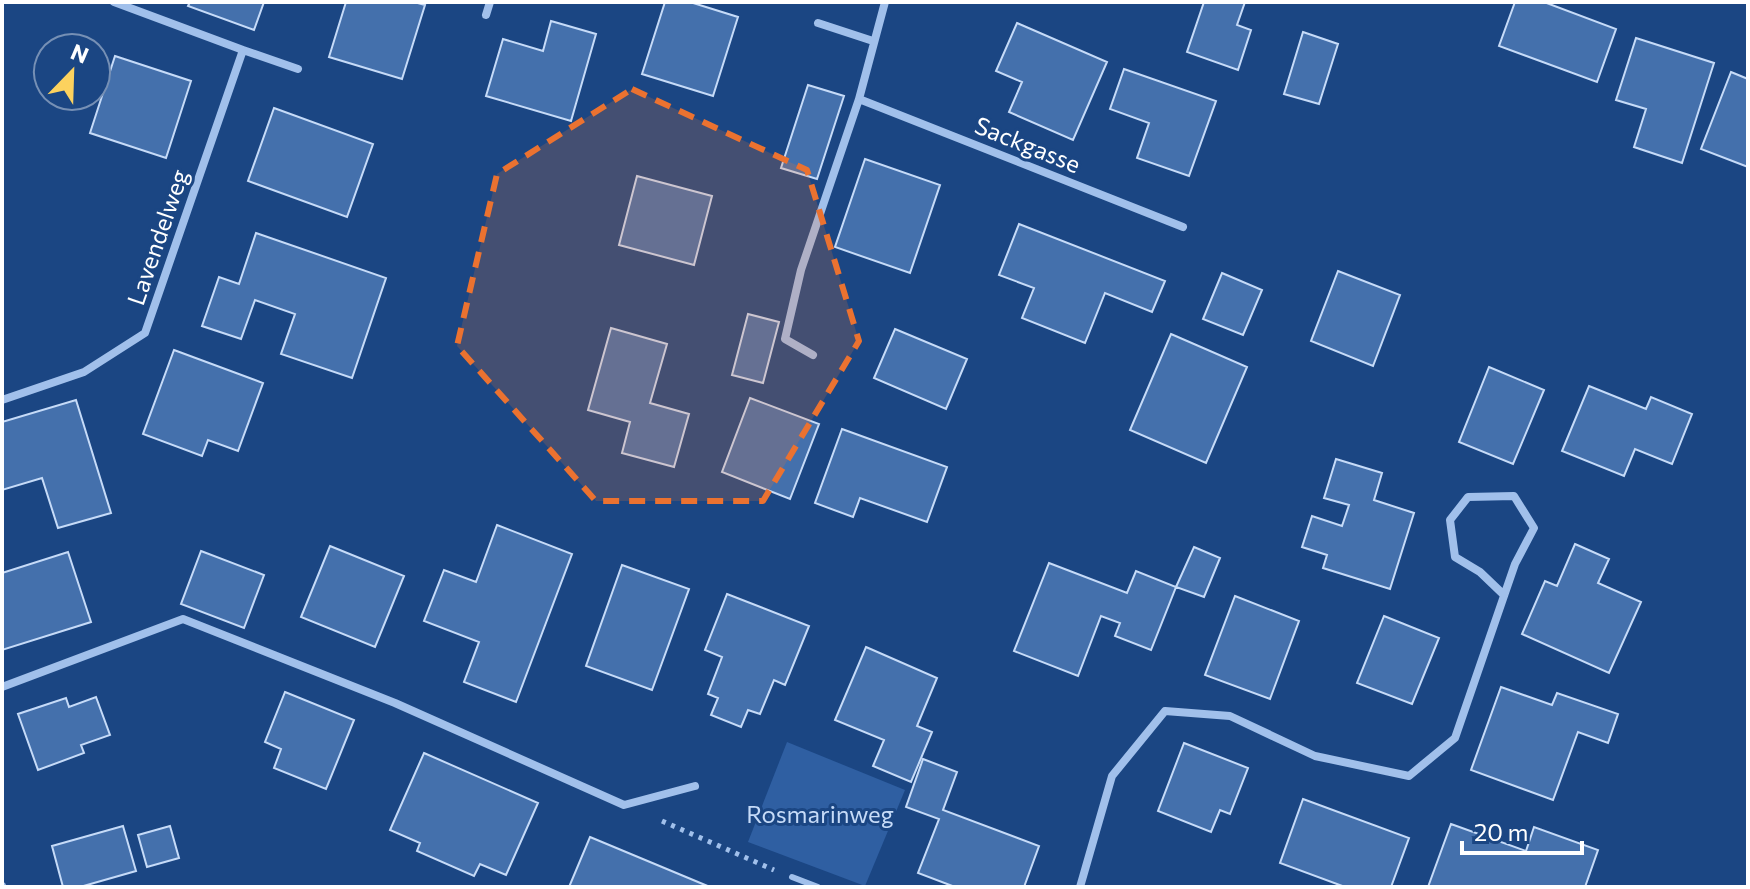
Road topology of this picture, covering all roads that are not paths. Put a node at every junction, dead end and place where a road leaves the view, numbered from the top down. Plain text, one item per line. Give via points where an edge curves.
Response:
1 (114, 2) edge
2 (490, 2) edge
3 (885, 2) edge
4 (486, 15) dead end
5 (818, 23) dead end
6 (873, 41) junction
7 (243, 50) junction
8 (298, 69) dead end
9 (859, 99) junction
10 (1183, 227) dead end
11 (813, 355) dead end
12 (2, 400) edge
13 (1504, 595) junction
14 (2, 687) edge
15 (695, 786) dead end
16 (792, 877) road end
17 (818, 887) edge
18 (1080, 887) edge

1 - 7 street
2 - 4 street
3 - 6 street
5 - 6 street
6 - 9 street
7 - 8 street
7 - 12 street, Lavendelweg via 145,333 84,372
9 - 10 street, Sackgasse
9 - 11 street via 801,270 785,339
13 - 13 street via 1534,528 1514,496 1468,497 1450,520 1455,557
13 - 18 street via 1455,738 1409,776 1315,756 1230,716 1165,711 1112,776
14 - 15 street via 183,619 395,703 624,805
16 - 17 lane

